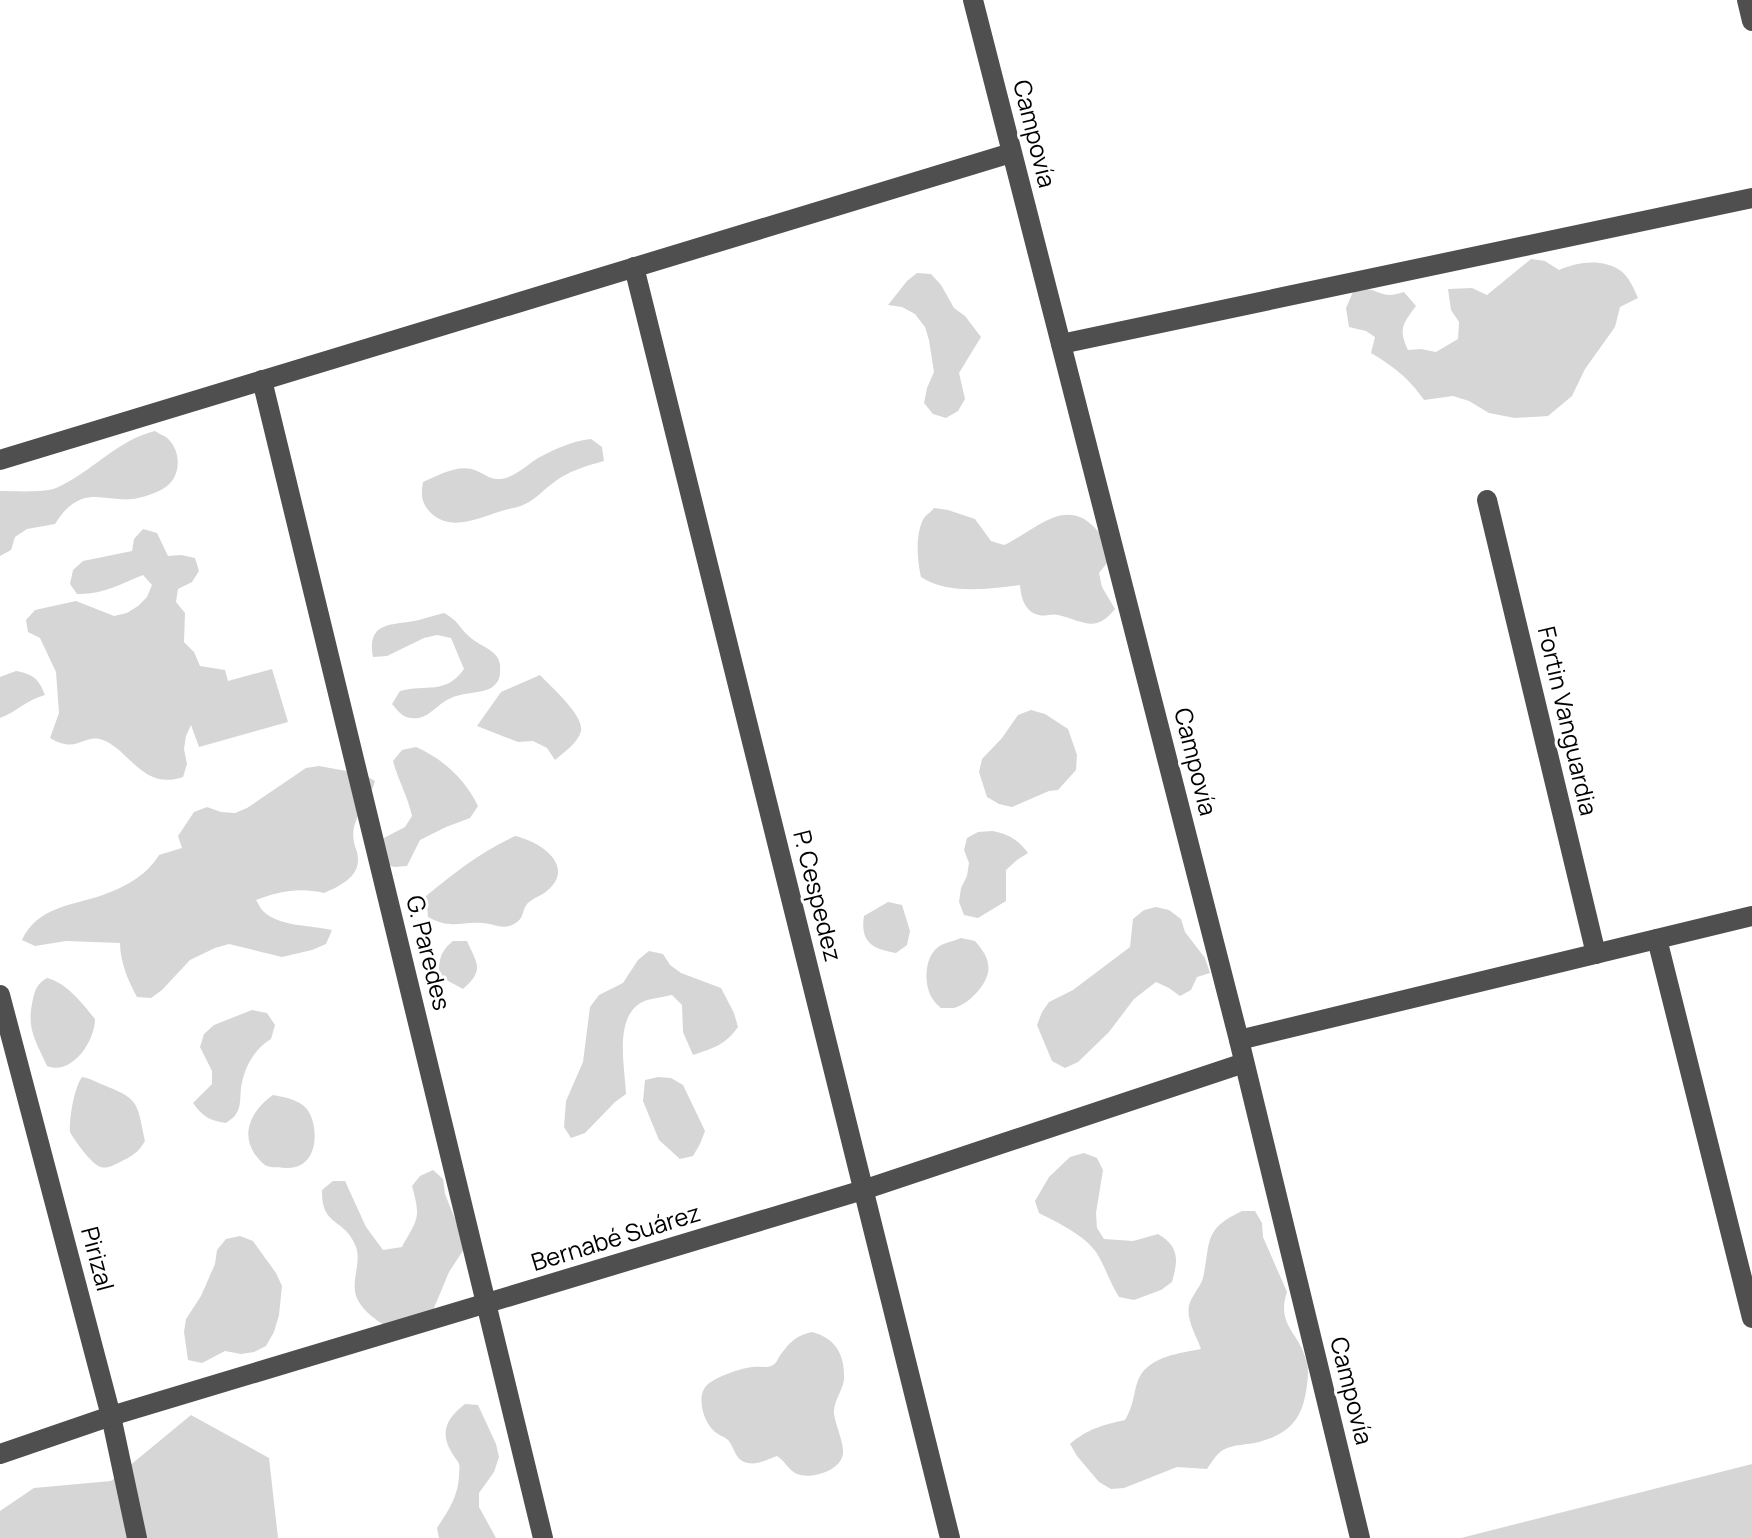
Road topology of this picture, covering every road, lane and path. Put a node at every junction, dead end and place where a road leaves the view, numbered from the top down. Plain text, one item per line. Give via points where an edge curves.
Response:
1 (973, 0) edge
2 (1747, 0) edge
3 (1752, 21) edge
4 (1011, 153) junction
5 (1752, 198) edge
6 (634, 267) junction
7 (1061, 344) junction
8 (262, 380) junction
9 (0, 460) edge
10 (1487, 500) dead end
11 (1752, 916) edge
12 (1657, 939) junction
13 (1596, 954) junction
14 (0, 995) edge
15 (1239, 1040) junction
16 (1244, 1063) junction
17 (863, 1190) junction
18 (487, 1304) junction
19 (1752, 1318) edge
20 (111, 1416) junction
21 (0, 1454) edge
22 (137, 1538) edge
23 (543, 1538) edge
24 (950, 1538) edge
25 (1360, 1538) edge

1 - 4 street, Campovía
2 - 3 street
4 - 6 street
4 - 7 street, Campovía
5 - 7 street
6 - 8 street
6 - 17 street, P. Cespedez
7 - 15 street, Campovía
8 - 9 street
8 - 18 street, G. Paredes
10 - 13 street, Fortin Vanguardia
11 - 12 street
12 - 13 street
12 - 19 street
13 - 15 street
14 - 20 street, Pirizal
15 - 16 street, Campovía
16 - 17 street, Bernabé Suárez
16 - 25 street, Campovía
17 - 18 street, Bernabé Suárez
17 - 24 street, P. Cespedez
18 - 20 street, Bernabé Suárez
18 - 23 street, G. Paredes
20 - 21 street, Bernabé Suárez
20 - 22 street, Pirizal

